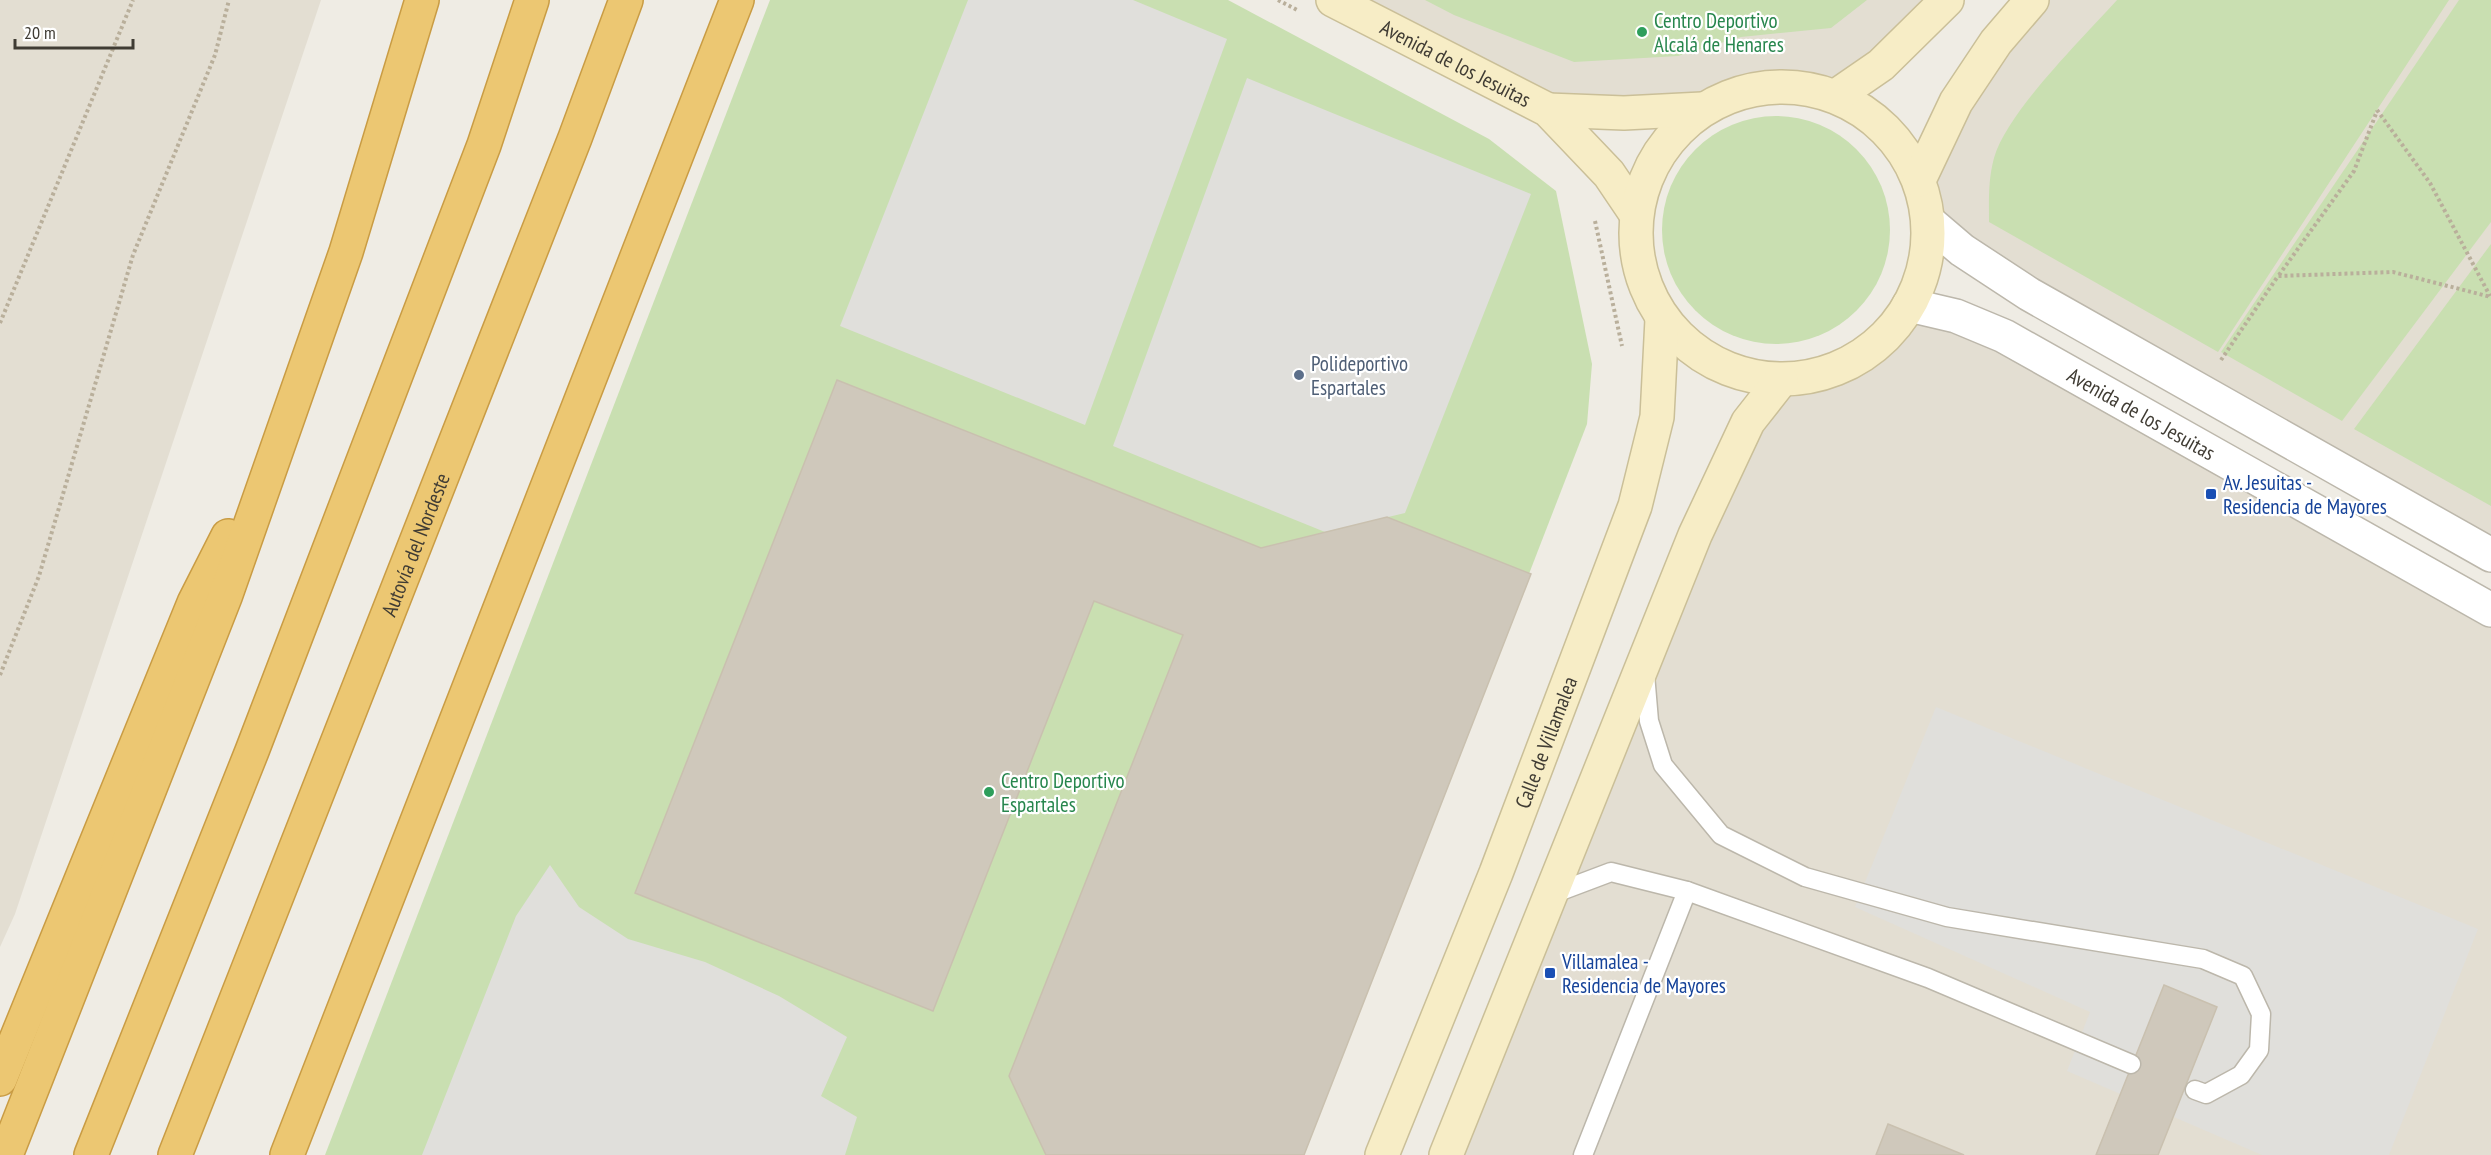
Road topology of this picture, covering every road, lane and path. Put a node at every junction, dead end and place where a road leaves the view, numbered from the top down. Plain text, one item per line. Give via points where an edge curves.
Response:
1 (133, 0) edge
2 (229, 0) edge
3 (422, 0) edge
4 (532, 0) edge
5 (626, 0) edge
6 (737, 0) edge
7 (1278, 0) edge
8 (1947, 0) edge
9 (2032, 0) edge
10 (1321, 8) edge
11 (1836, 96) junction
12 (1702, 109) junction
13 (1548, 110) junction
14 (1919, 180) junction
15 (1636, 214) junction
16 (1594, 217) dead end
17 (1928, 221) junction
18 (2278, 276) junction
19 (2490, 297) edge
20 (1909, 305) junction
21 (1662, 319) junction
22 (0, 322) edge
23 (1623, 350) dead end
24 (2217, 365) dead end
25 (1781, 380) junction
26 (292, 408) junction
27 (2491, 555) edge
28 (2491, 610) edge
29 (1644, 662) junction
30 (0, 675) edge
31 (1687, 891) junction
32 (1550, 895) junction
33 (254, 953) junction
34 (2131, 1064) dead end
35 (0, 1079) edge
36 (2194, 1090) dead end
37 (6, 1155) edge
38 (91, 1155) edge
39 (175, 1155) edge
40 (196, 1155) edge
41 (287, 1155) edge
42 (1382, 1155) edge
43 (1446, 1155) edge
44 (1583, 1155) edge

1 - 22 path
2 - 30 path via 215,55 133,255 39,576
3 - 26 highway via 346,252
4 - 38 highway via 484,145 252,751
5 - 33 highway, Autovía del Nordeste
6 - 41 highway
7 - 10 path
8 - 11 street via 1881,65
9 - 14 street via 1996,42 1956,102
10 - 13 street, Avenida de los Jesuitas
11 - 12 street via 1791,86 1743,91
11 - 14 street via 1874,118 1906,154
12 - 13 street, Avenida de los Jesuitas via 1624,113
12 - 15 street via 1657,155
13 - 15 street, Avenida de los Jesuitas via 1609,174
14 - 17 street
15 - 21 street via 1640,274
16 - 23 path
17 - 20 street via 1925,264
17 - 27 street via 1962,250 2029,294
18 - 19 path via 2393,272
18 - 19 path via 2354,171 2377,110 2430,183
18 - 24 path
20 - 25 street via 1893,329 1859,358 1821,374
20 - 28 street, Avenida de los Jesuitas via 1956,316 2004,336
21 - 25 street via 1694,352 1728,370
21 - 42 street, Calle de Villamalea via 1657,417 1635,506 1496,873
25 - 29 street via 1748,422 1695,536
26 - 35 highway via 194,603
26 - 37 highway via 225,597
29 - 32 street
29 - 36 lane via 1649,721 1663,765 1721,835 1805,877 1947,917 2203,959 2242,976 2261,1014 2259,1050 2241,1075 2206,1094
31 - 32 lane via 1611,872
31 - 34 lane via 1928,978
31 - 44 lane
32 - 43 street
33 - 39 highway
33 - 40 highway

